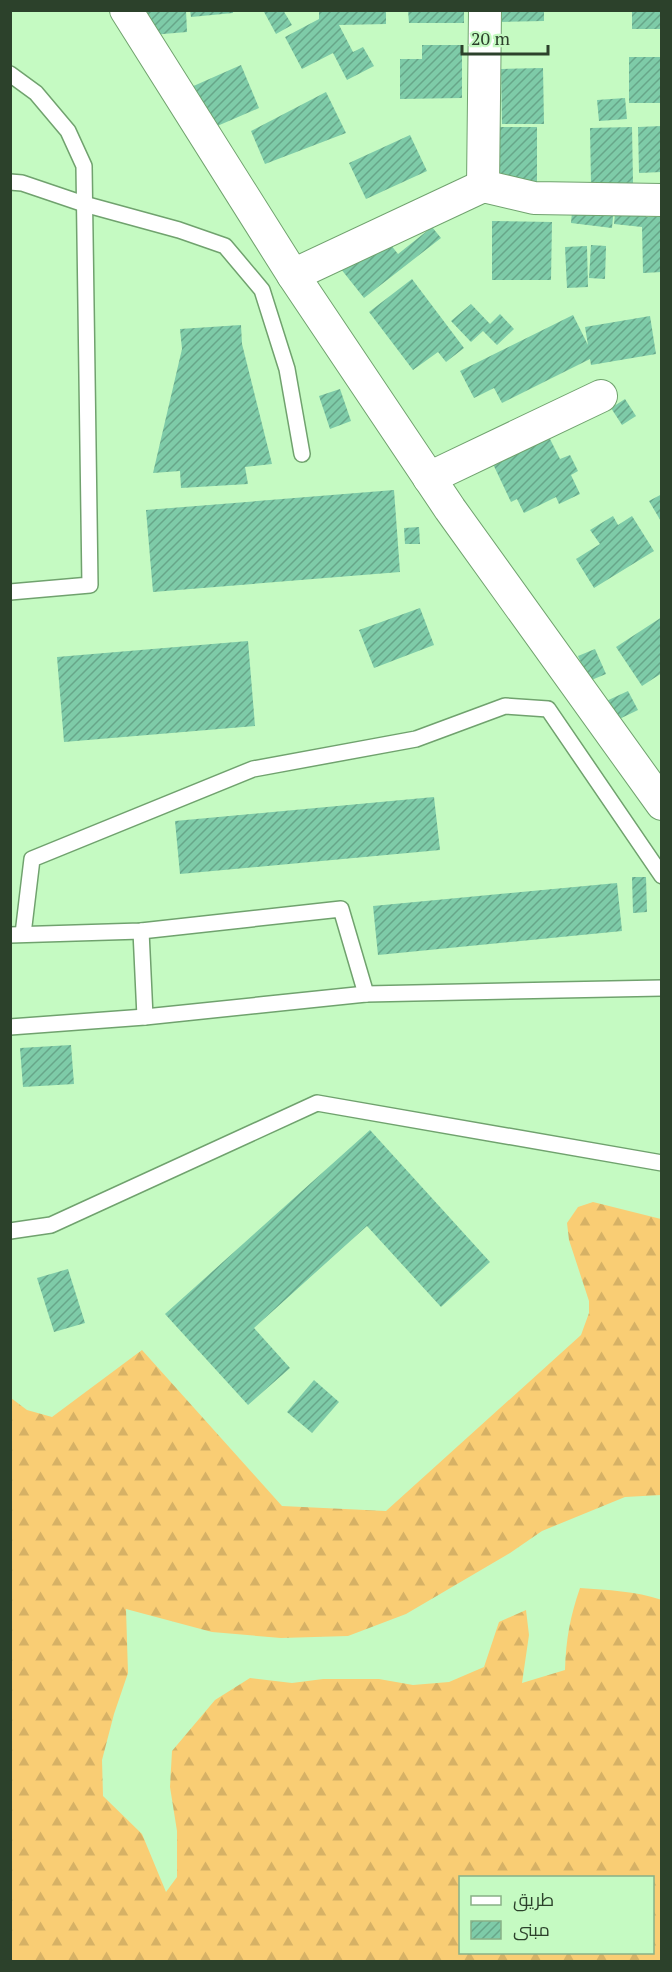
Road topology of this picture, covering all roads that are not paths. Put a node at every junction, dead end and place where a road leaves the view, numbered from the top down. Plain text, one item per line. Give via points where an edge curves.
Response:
1 (126, 10) edge
2 (485, 10) edge
3 (10, 74) edge
4 (10, 182) edge
5 (483, 186) junction
6 (662, 200) edge
7 (84, 204) junction
8 (293, 275) junction
9 (601, 396) dead end
10 (302, 454) dead end
11 (429, 478) junction
12 (10, 592) edge
13 (657, 787) edge
14 (662, 876) edge
15 (141, 931) junction
16 (17, 934) edge
17 (662, 988) edge
18 (366, 994) junction
19 (145, 1017) junction
20 (10, 1027) edge
21 (662, 1163) edge
22 (10, 1231) edge

1 - 8 street
2 - 5 street
3 - 7 lane via 36,93 68,131 84,166
4 - 7 lane
5 - 6 street via 534,198
5 - 8 street
7 - 10 lane via 225,246 262,290 287,369
7 - 12 lane via 90,585
8 - 11 street
9 - 11 street
11 - 13 street
14 - 16 lane via 548,709 505,706 416,740 253,768 32,859
15 - 16 lane
15 - 18 lane via 340,909
15 - 19 lane
17 - 18 lane
18 - 19 lane
19 - 20 lane
21 - 22 lane via 317,1103 51,1225

